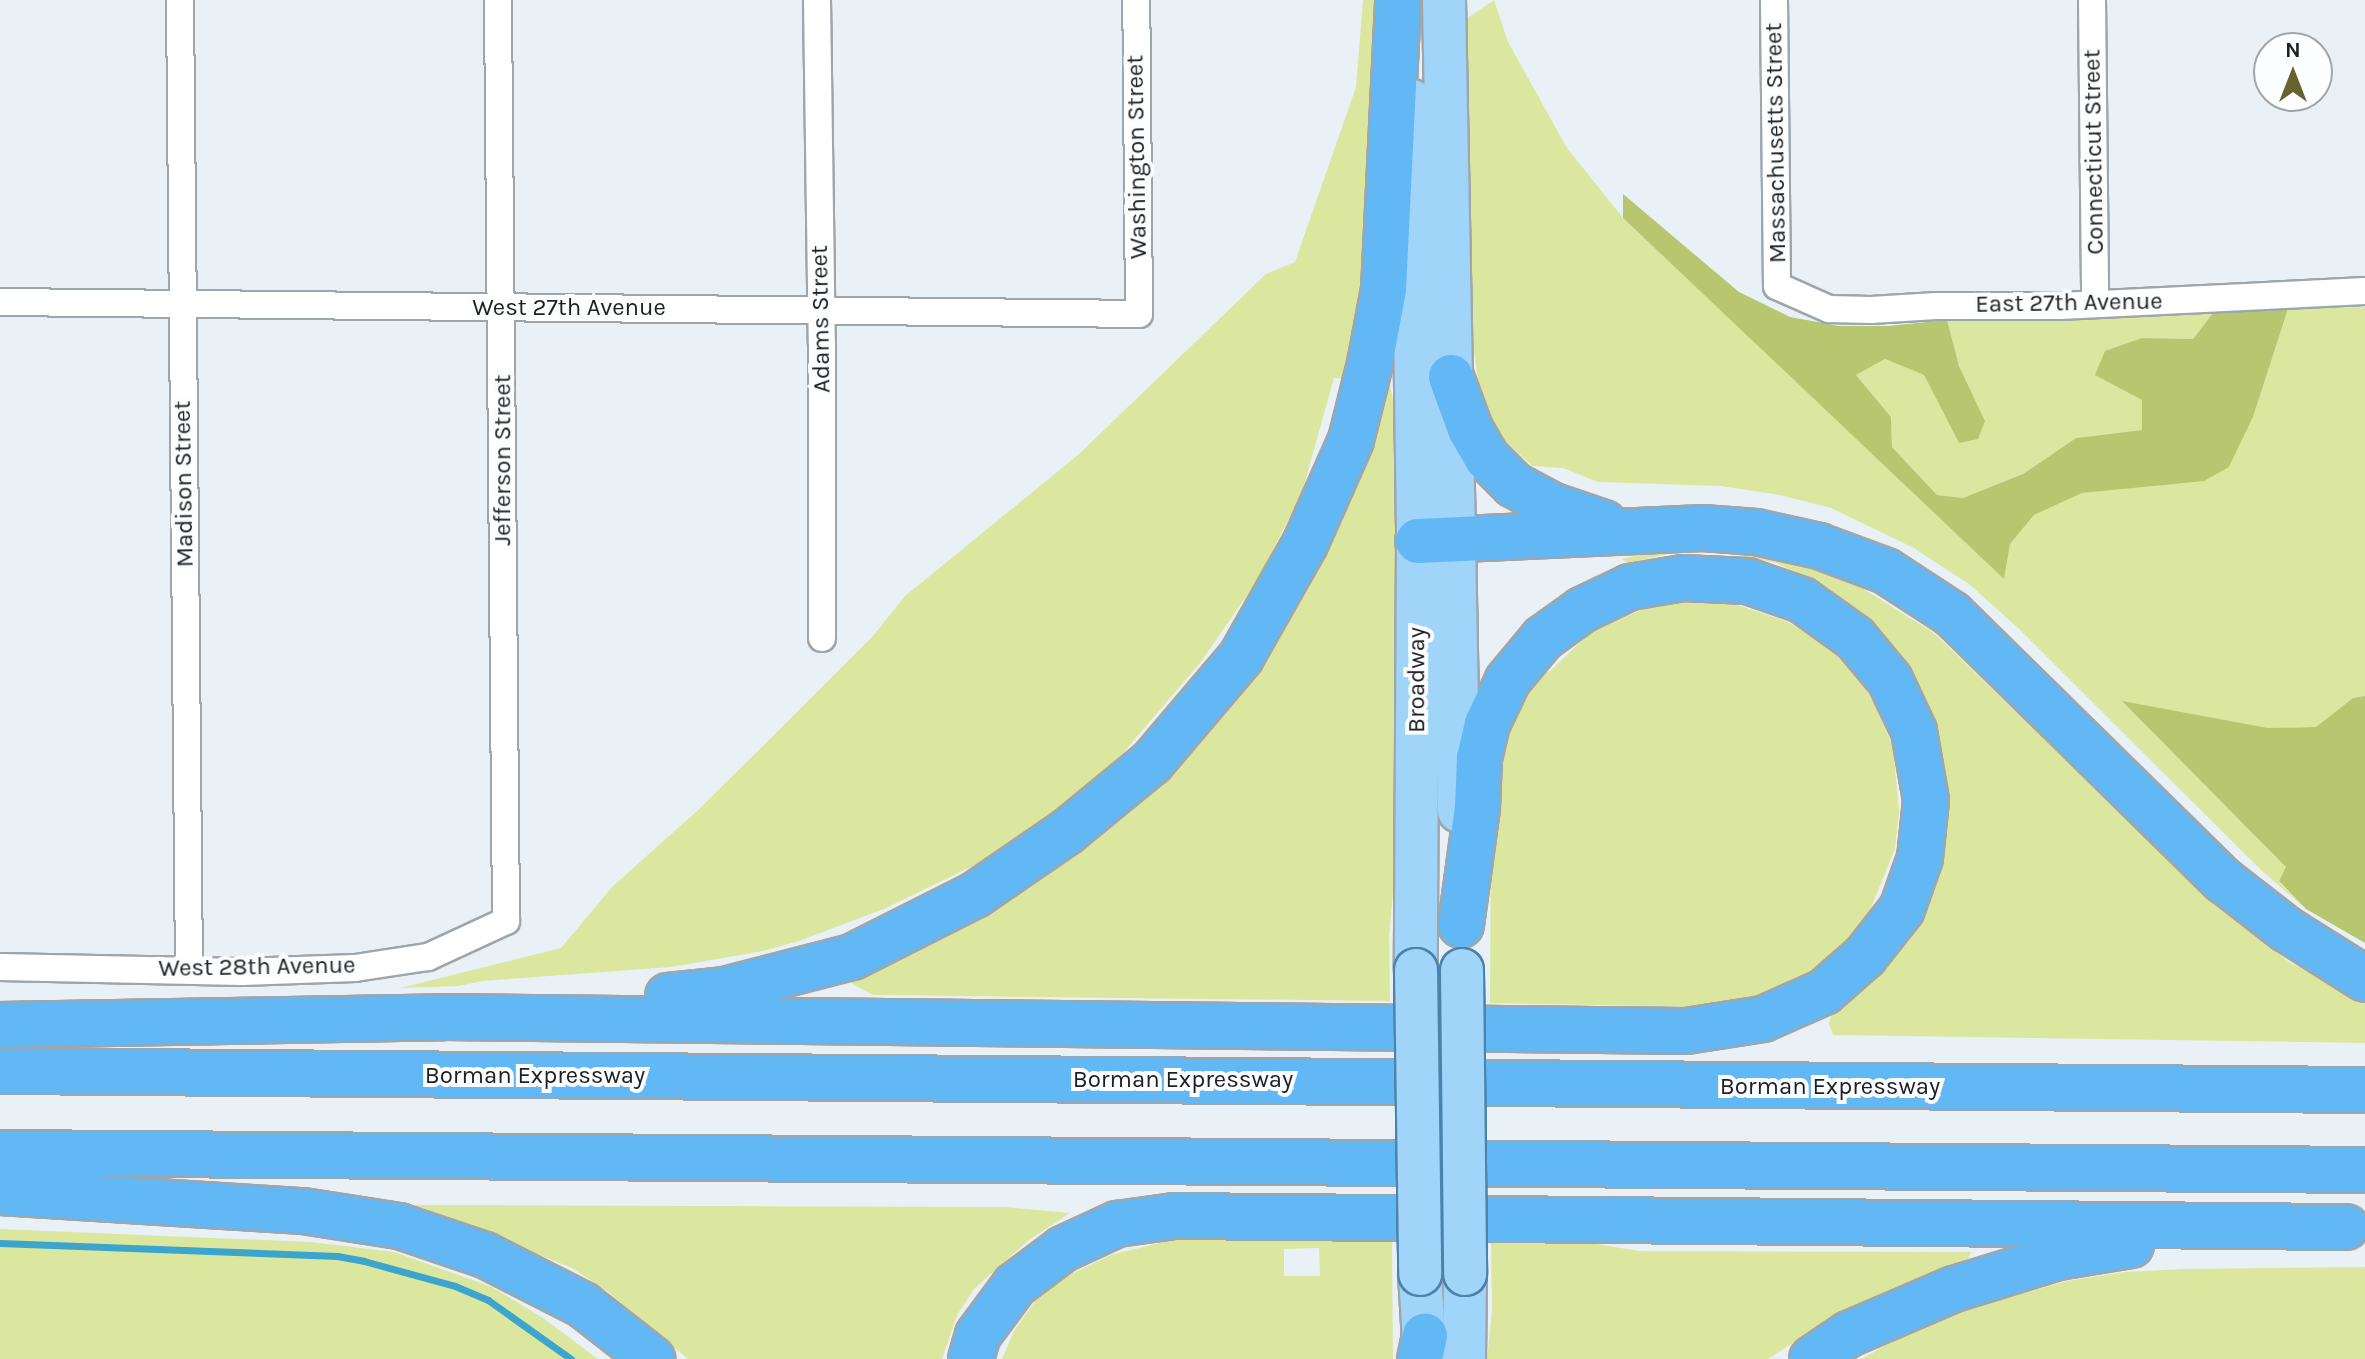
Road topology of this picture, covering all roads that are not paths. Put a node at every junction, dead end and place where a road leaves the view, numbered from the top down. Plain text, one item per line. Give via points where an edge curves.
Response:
1 (180, 0) edge
2 (498, 0) edge
3 (817, 0) edge
4 (1136, 0) edge
5 (1398, 0) edge
6 (1410, 0) edge
7 (1444, 0) edge
8 (1774, 0) edge
9 (2092, 0) edge
10 (1777, 286) joint
11 (2365, 291) edge
12 (0, 302) edge
13 (2095, 303) junction
14 (183, 305) junction
15 (502, 308) junction
16 (820, 311) junction
17 (1139, 314) joint
18 (1451, 377) junction
19 (1621, 529) junction
20 (1435, 540) junction
21 (822, 638) dead end
22 (506, 921) joint
23 (1461, 925) junction
24 (0, 967) edge
25 (189, 969) junction
26 (2365, 979) edge
27 (444, 1017) junction
28 (0, 1025) edge
29 (0, 1071) edge
30 (2365, 1090) edge
31 (0, 1153) edge
32 (2365, 1170) edge
33 (0, 1192) edge
34 (2356, 1227) edge
35 (1424, 1351) edge
36 (652, 1359) edge
37 (971, 1359) edge
38 (1464, 1359) edge
39 (1812, 1359) edge

1 - 14 street, Madison Street
2 - 15 street, Jefferson Street
3 - 16 street, Adams Street
4 - 17 street, Washington Street
5 - 27 highway via 1384,289 1351,440 1305,544 1241,657 1152,762 1068,831 975,895 852,957 724,990
6 - 20 main road, Broadway
7 - 18 main road, Broadway
8 - 10 street, Massachusetts Street
9 - 13 street, Connecticut Street
10 - 13 street, East 27th Avenue via 1829,309
11 - 13 street, East 27th Avenue
12 - 14 street, West 27th Avenue
14 - 15 street, West 27th Avenue
14 - 25 street, Madison Street
15 - 16 street, West 27th Avenue
15 - 22 street, Jefferson Street
16 - 17 street, West 27th Avenue
16 - 21 street, Adams Street
18 - 19 highway via 1470,429 1487,458 1514,485 1551,505
18 - 20 main road, Broadway
19 - 20 highway
19 - 26 highway via 1756,532 1819,546 1886,571 1952,614 2223,880 2286,929
20 - 23 main road, Broadway
20 - 35 main road, Broadway, bridge via 1416,970
22 - 25 street, West 28th Avenue via 428,957 355,968
23 - 27 highway via 1487,724 1508,680 1543,638 1582,610 1644,584 1683,578 1747,581 1802,600 1855,638 1890,680 1914,731 1926,800 1920,858 1902,909 1865,956 1824,992 1763,1019 1686,1031
23 - 38 main road, Broadway, bridge
24 - 25 street, West 28th Avenue
27 - 28 highway
29 - 30 highway, Borman Expressway
31 - 32 highway
33 - 36 highway via 303,1211 399,1226 485,1255 583,1305
34 - 37 highway via 1174,1216 1117,1224 1063,1249 1015,1285 978,1335
34 - 39 highway via 2153,1242 2058,1257 1954,1289 1849,1334

